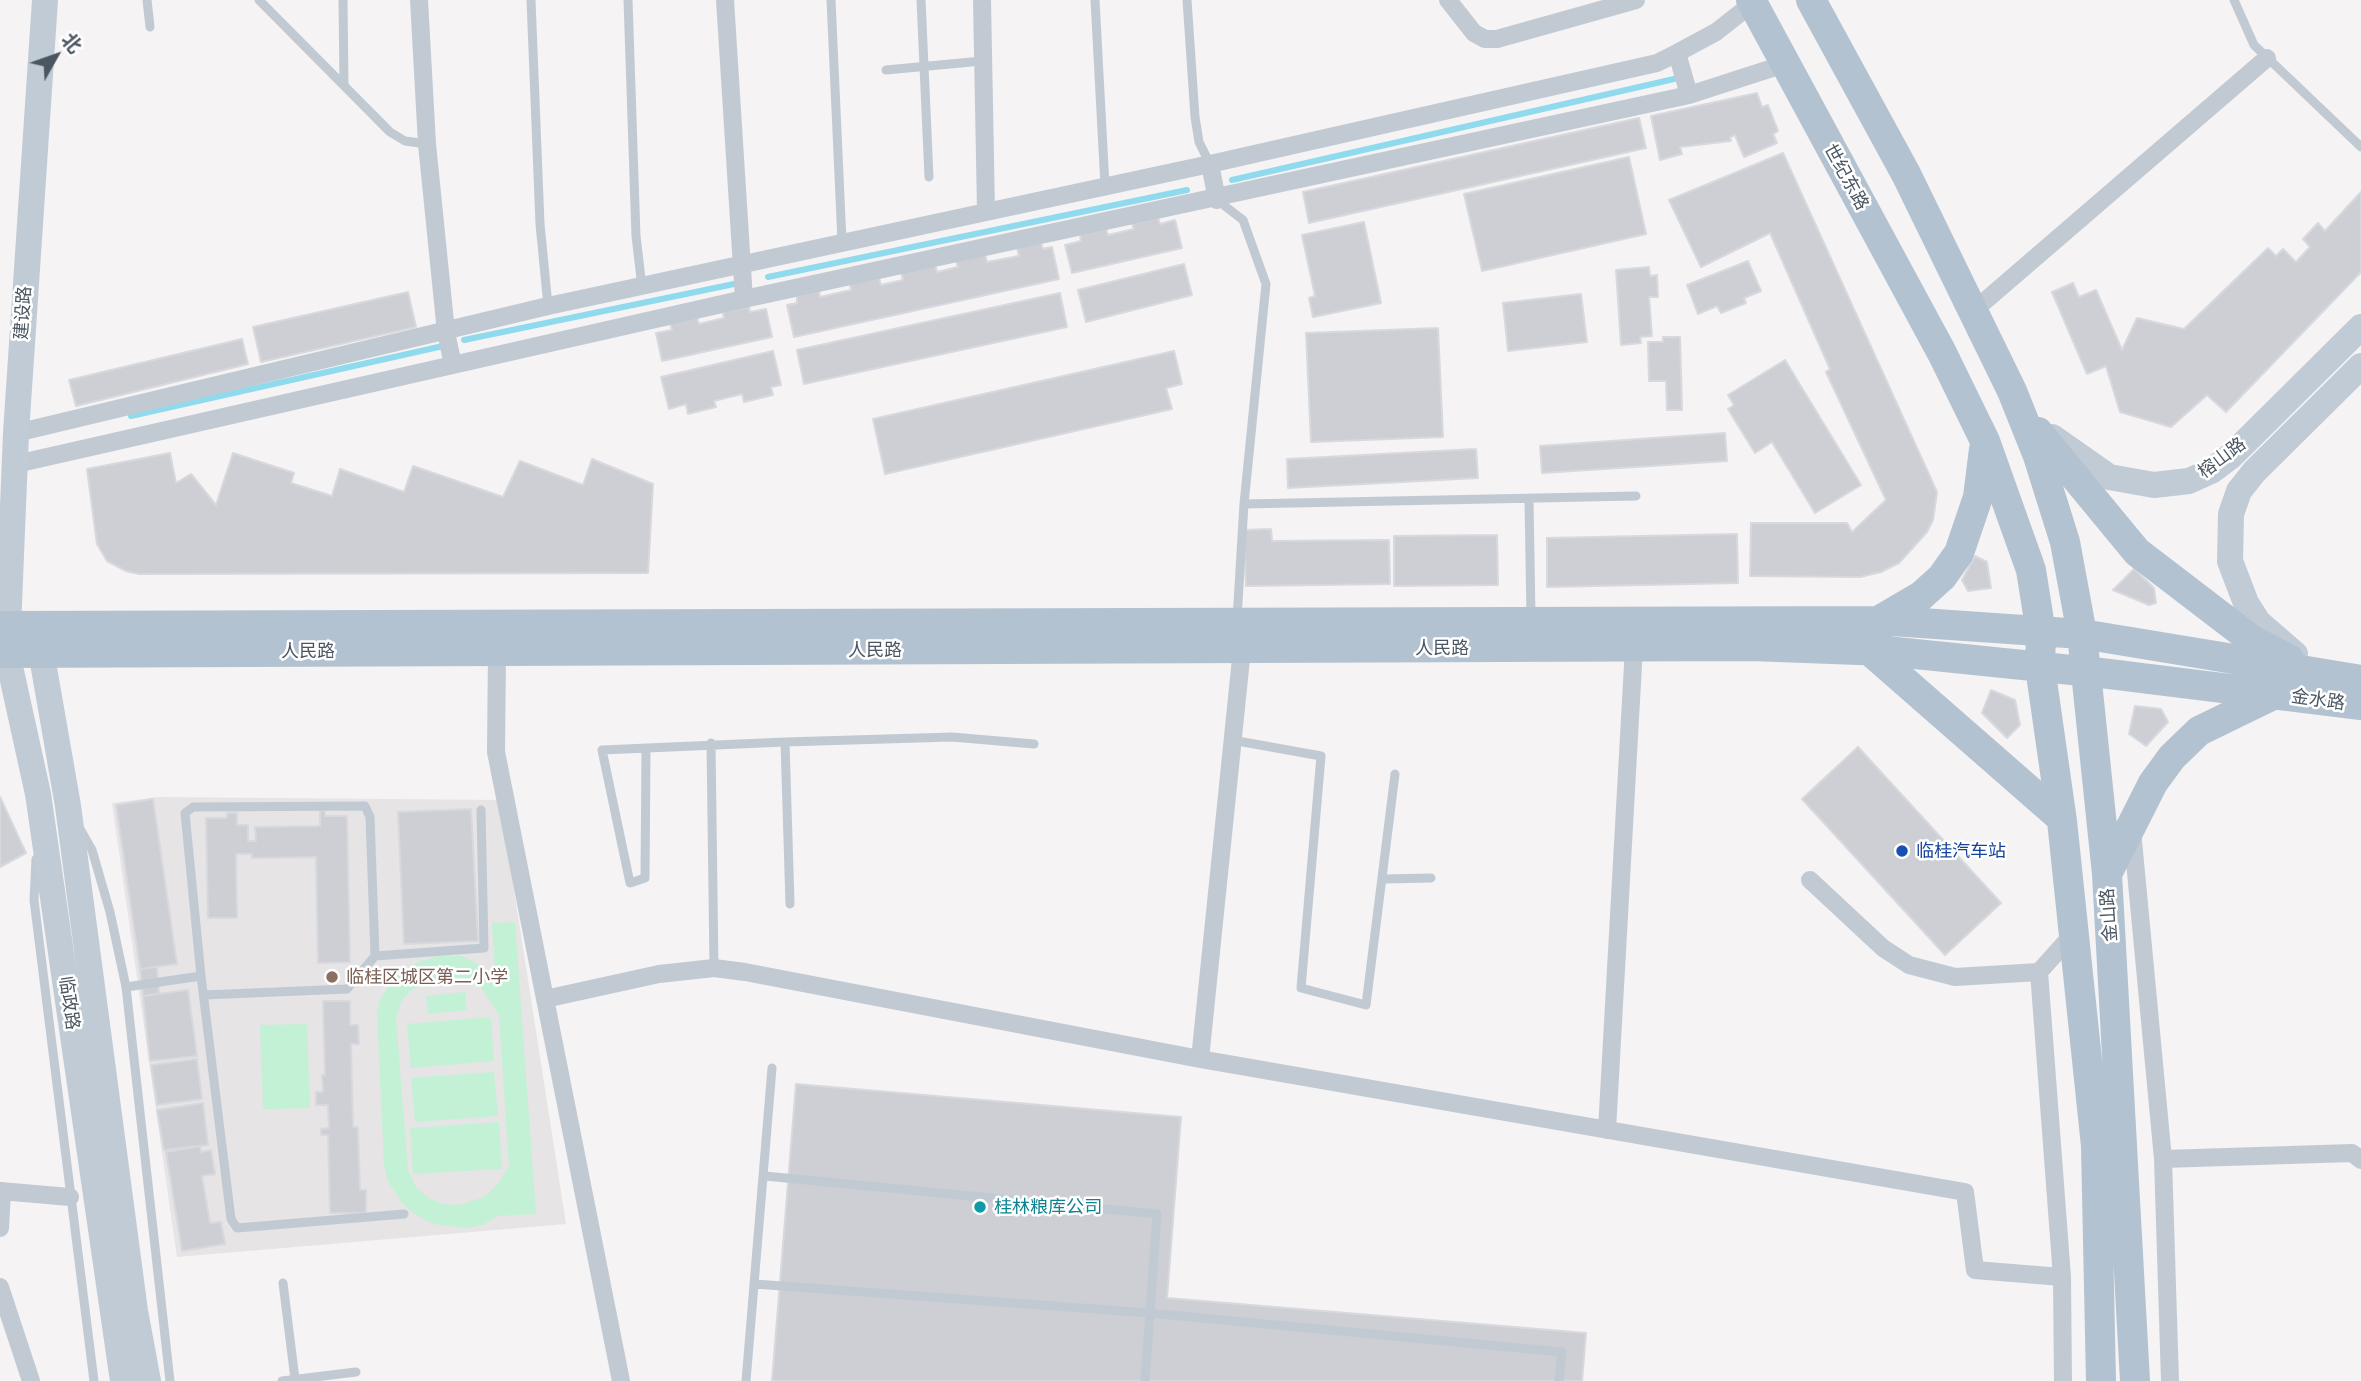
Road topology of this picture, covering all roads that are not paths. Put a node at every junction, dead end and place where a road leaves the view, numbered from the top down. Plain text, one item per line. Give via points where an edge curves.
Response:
1 (45, 0) edge
2 (147, 0) edge
3 (259, 0) edge
4 (343, 0) edge
5 (419, 0) edge
6 (530, 0) edge
7 (628, 0) edge
8 (724, 0) edge
9 (831, 0) edge
10 (921, 0) edge
11 (982, 0) edge
12 (1095, 0) edge
13 (1187, 0) edge
14 (1448, 0) edge
15 (1636, 0) edge
16 (1811, 0) edge
17 (2234, 0) edge
18 (1752, 2) edge
19 (150, 27) dead end
20 (1677, 53) junction
21 (2267, 58) junction
22 (982, 61) junction
23 (1785, 64) junction
24 (923, 66) junction
25 (886, 70) dead end
26 (344, 85) junction
27 (1689, 95) junction
28 (427, 144) junction
29 (2361, 147) edge
30 (1210, 164) junction
31 (929, 177) dead end
32 (1105, 186) junction
33 (1217, 200) junction
34 (986, 211) junction
35 (842, 241) junction
36 (743, 265) junction
37 (642, 287) junction
38 (744, 299) junction
39 (548, 306) junction
40 (1971, 313) junction
41 (2361, 327) edge
42 (446, 332) junction
43 (453, 365) junction
44 (2361, 366) edge
45 (2021, 410) junction
46 (16, 433) junction
47 (1985, 441) junction
48 (16, 464) junction
49 (1636, 496) dead end
50 (1529, 500) junction
51 (1244, 504) junction
52 (1531, 620) junction
53 (1880, 620) junction
54 (1751, 632) junction
55 (2041, 633) junction
56 (2082, 634) junction
57 (1239, 635) junction
58 (40, 638) junction
59 (4, 640) edge
60 (1634, 647) junction
61 (497, 651) junction
62 (1870, 651) junction
63 (2040, 667) junction
64 (2084, 671) junction
65 (2318, 673) junction
66 (2361, 680) edge
67 (2276, 694) junction
68 (2361, 705) edge
69 (1230, 740) junction
70 (785, 742) junction
71 (711, 744) junction
72 (1034, 744) dead end
73 (646, 749) junction
74 (1395, 774) dead end
75 (38, 794) junction
76 (68, 806) junction
77 (481, 810) dead end
78 (2061, 818) junction
79 (2132, 825) junction
80 (2107, 874) junction
81 (1432, 878) dead end
82 (1384, 879) junction
83 (1810, 880) dead end
84 (790, 904) dead end
85 (2073, 934) junction
86 (375, 956) junction
87 (713, 968) junction
88 (2039, 972) junction
89 (201, 976) junction
90 (126, 987) junction
91 (204, 995) junction
92 (545, 999) junction
93 (1200, 1059) junction
94 (772, 1068) dead end
95 (1607, 1130) junction
96 (2163, 1159) junction
97 (2361, 1160) edge
98 (765, 1176) junction
99 (1, 1191) edge
100 (71, 1197) junction
101 (404, 1214) dead end
102 (0, 1228) edge
103 (2062, 1277) junction
104 (283, 1283) dead end
105 (755, 1284) junction
106 (0, 1287) edge
107 (1149, 1313) junction
108 (124, 1314) junction
109 (356, 1372) dead end
110 (328, 1378) edge
111 (295, 1379) edge
112 (30, 1381) edge
113 (94, 1381) edge
114 (123, 1381) edge
115 (148, 1381) edge
116 (170, 1381) edge
117 (282, 1381) edge
118 (621, 1381) edge
119 (746, 1381) edge
120 (1145, 1381) edge
121 (1559, 1381) edge
122 (2063, 1381) edge
123 (2101, 1381) edge
124 (2135, 1381) edge
125 (2170, 1381) edge

1 - 46 main road, 建设路
2 - 19 lane
3 - 26 lane
4 - 26 lane
5 - 28 street
6 - 39 lane
7 - 37 lane via 636,236
8 - 36 street
9 - 35 lane
10 - 24 lane
11 - 22 street
12 - 32 lane
13 - 30 lane via 1195,117 1199,142
14 - 15 street via 1474,33 1485,38
16 - 40 main road via 1906,174
17 - 21 lane via 2247,33
18 - 20 street via 1716,32
18 - 23 main road, 世纪东路
20 - 27 street
20 - 30 street via 1657,63
21 - 29 lane
21 - 40 street
22 - 24 lane
22 - 34 street
23 - 27 street
23 - 47 main road, 世纪东路
24 - 25 lane
24 - 31 lane
26 - 28 lane via 397,137
27 - 33 street
28 - 42 street
30 - 32 street
30 - 33 street
32 - 34 street
33 - 38 street
33 - 51 lane via 1243,220 1266,284
34 - 35 street
35 - 36 street
36 - 37 street
36 - 38 street
37 - 39 street
38 - 43 street
39 - 42 street
40 - 45 main road
41 - 45 main road, 榕山路 via 2231,456 2189,481 2154,485 2109,477
42 - 43 street
42 - 46 street
43 - 48 street
44 - 65 main road, 榕山路 via 2254,472 2239,491 2231,514 2230,561 2246,603 2271,634
45 - 56 main road, 金山路 via 2065,542
45 - 65 main road via 2137,552 2252,640
46 - 48 main road, 建设路
47 - 53 main road via 1978,497 1959,553 1922,596
47 - 55 main road, 金山路 via 2031,570
48 - 59 main road, 建设路
49 - 50 lane
50 - 51 lane
50 - 52 lane
51 - 57 lane
52 - 54 main road, 人民路
52 - 57 main road, 人民路
53 - 54 main road, 金水路
53 - 55 main road, 金水路
54 - 60 main road, 人民路
54 - 62 main road, 金水路
55 - 56 main road, 金水路
55 - 63 main road, 金山路
56 - 64 main road, 金山路
56 - 65 main road, 金水路
57 - 58 main road, 人民路
57 - 60 main road, 人民路
57 - 61 main road, 人民路
57 - 69 street
58 - 59 main road, 人民路
58 - 61 main road, 人民路
58 - 76 main road, 临政路
59 - 75 main road, 临政路
60 - 95 street
61 - 92 street via 496,752
62 - 63 main road, 金水路
62 - 78 main road
63 - 64 main road, 金水路
63 - 78 main road, 金山路
64 - 67 main road, 金水路
64 - 80 main road, 金山路
65 - 66 main road, 金水路
67 - 68 main road, 金水路
67 - 79 main road via 2199,731 2166,766
69 - 82 lane via 1321,756 1301,988 1366,1005
69 - 93 street
70 - 71 lane
70 - 72 lane via 952,737
70 - 84 lane
71 - 73 lane
71 - 87 lane
73 - 73 lane via 645,878 630,883 602,750
74 - 82 lane
75 - 100 lane via 34,900
75 - 108 main road, 临政路
76 - 90 lane via 92,850
76 - 108 main road, 临政路
77 - 86 lane via 484,948
78 - 85 main road, 金山路
79 - 80 main road
79 - 96 street
80 - 124 main road, 金山路
81 - 82 lane
83 - 88 street via 1883,948 1909,965 1955,977
85 - 88 street
85 - 123 main road, 金山路 via 2096,1146
86 - 89 lane via 370,817 365,806 193,807 185,813
86 - 91 lane via 347,989
87 - 92 street via 659,974
87 - 93 street
88 - 103 street
89 - 90 lane
89 - 91 lane
90 - 116 lane
91 - 101 lane via 231,1219 237,1228
92 - 118 street
93 - 95 street
94 - 98 lane
95 - 103 street via 1965,1192 1975,1270
96 - 97 street via 2352,1153
96 - 125 street
98 - 105 lane
98 - 107 lane via 1157,1214
99 - 100 street
99 - 102 street
100 - 113 lane
103 - 122 street
104 - 111 lane
105 - 107 lane
105 - 119 lane
106 - 112 street
107 - 120 lane
107 - 121 lane via 1562,1352
108 - 114 main road, 临政路
108 - 115 main road, 临政路
109 - 110 lane
110 - 111 lane
111 - 117 lane

